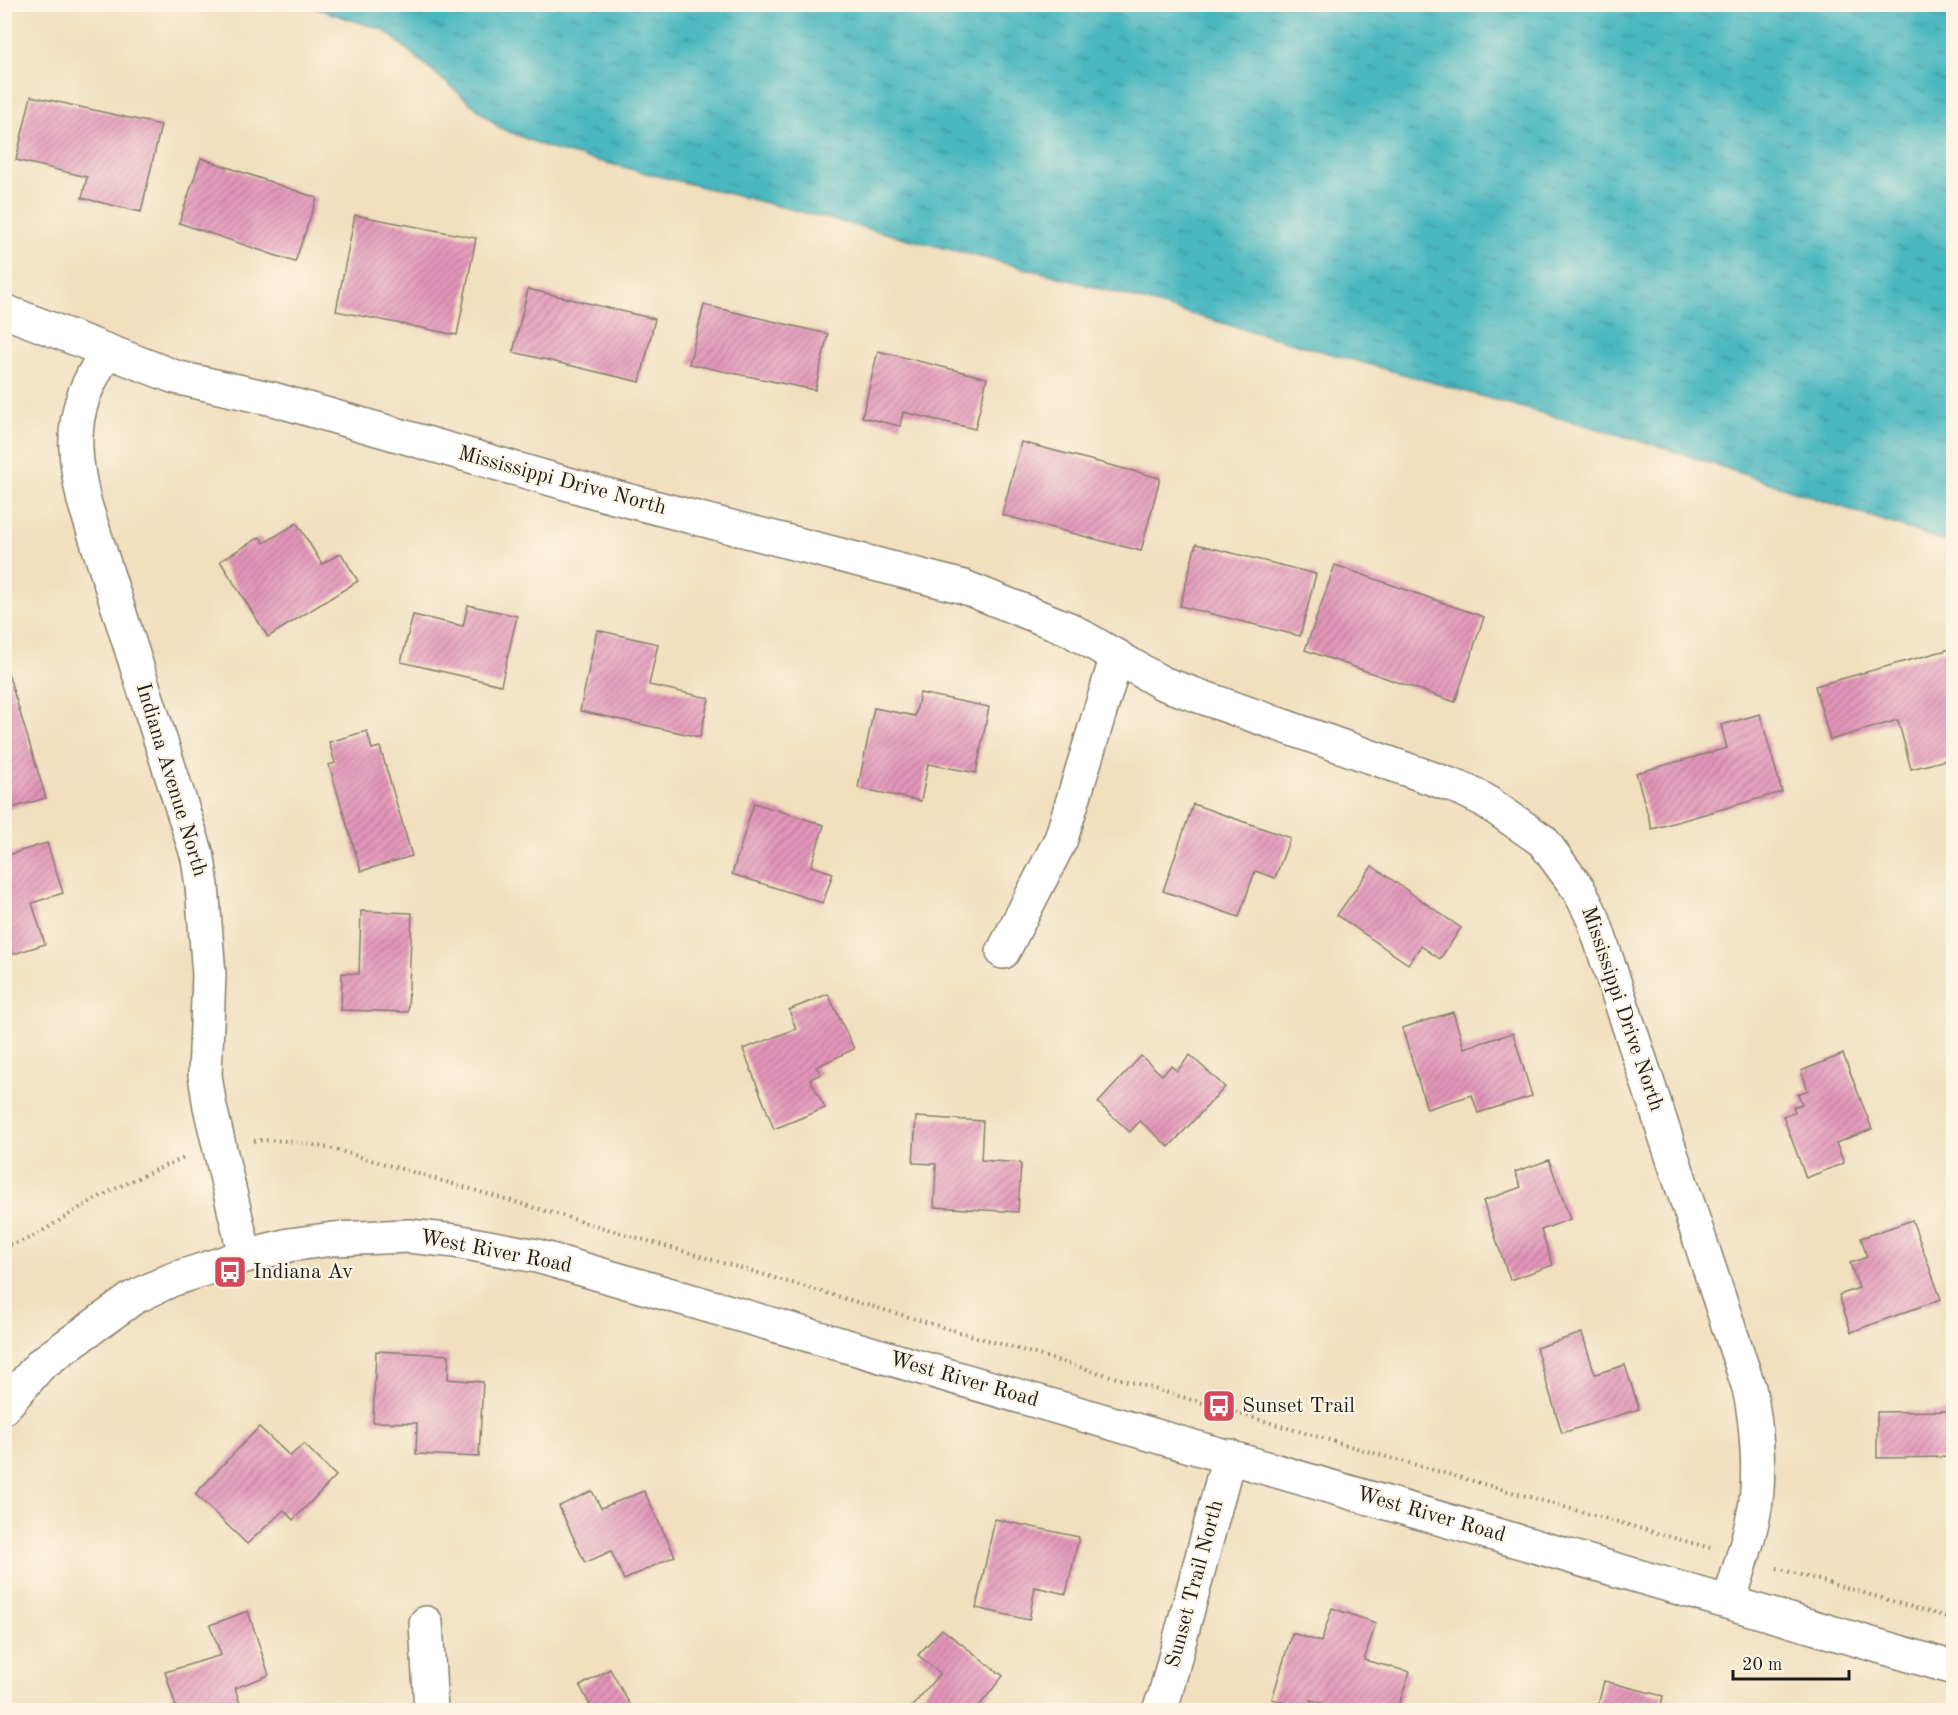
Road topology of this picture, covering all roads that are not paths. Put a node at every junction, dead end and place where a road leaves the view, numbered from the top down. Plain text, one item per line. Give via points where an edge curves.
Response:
1 (4, 311) edge
2 (106, 351) junction
3 (1117, 656) junction
4 (1003, 951) dead end
5 (245, 1256) junction
6 (4, 1407) edge
7 (1229, 1456) junction
8 (1729, 1602) junction
9 (426, 1623) dead end
10 (1953, 1668) edge
11 (431, 1710) edge
12 (1159, 1710) edge

1 - 2 street, Mississippi Drive North
2 - 3 street, Mississippi Drive North via 175,377 273,399 603,494 964,588 1068,629
2 - 5 street, Indiana Avenue North via 83,397 75,426 76,464 84,501 198,858 210,975 205,1075
3 - 4 street via 1061,839
3 - 8 street, Mississippi Drive North via 1162,683 1484,800 1543,841 1579,890 1593,918 1746,1377 1756,1420 1754,1512
5 - 6 street, West River Road via 171,1280 133,1298 41,1364
5 - 7 street, West River Road via 333,1239 399,1236 455,1241 537,1256
7 - 8 street, West River Road
7 - 12 street, Sunset Trail North
8 - 10 street, West River Road
9 - 11 street

